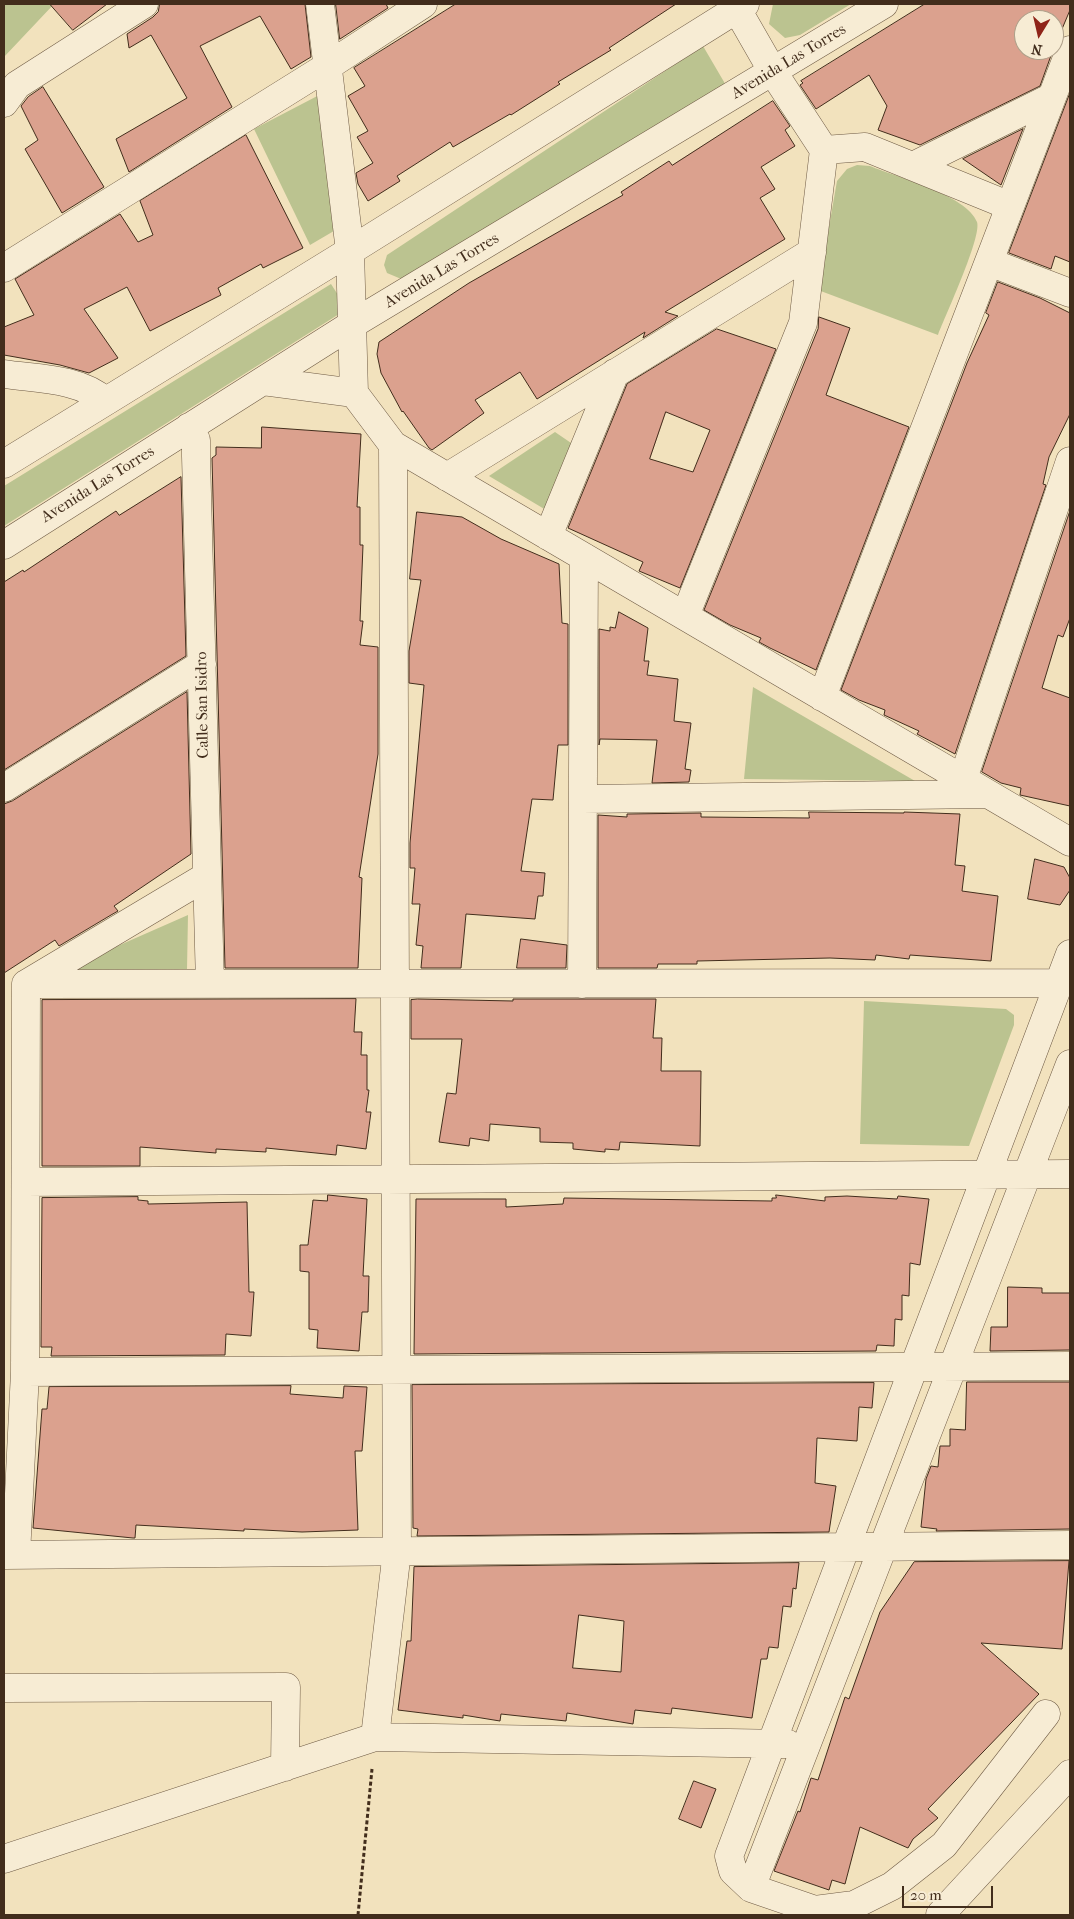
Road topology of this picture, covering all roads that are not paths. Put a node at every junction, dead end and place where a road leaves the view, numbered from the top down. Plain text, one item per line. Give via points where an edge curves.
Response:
1 (144, 4) edge
2 (320, 4) edge
3 (423, 4) edge
4 (884, 4) edge
5 (739, 5) edge
6 (1070, 50) edge
7 (328, 66) junction
8 (773, 72) junction
9 (1052, 97) junction
10 (4, 103) edge
11 (824, 150) junction
12 (913, 166) junction
13 (1010, 206) junction
14 (350, 251) junction
15 (812, 252) junction
16 (989, 262) junction
17 (4, 268) edge
18 (1070, 293) edge
19 (352, 325) junction
20 (614, 373) junction
21 (4, 374) edge
22 (263, 381) junction
23 (354, 393) junction
24 (105, 401) junction
25 (189, 426) junction
26 (392, 445) junction
27 (1070, 461) edge
28 (4, 464) edge
29 (447, 477) junction
30 (548, 536) junction
31 (4, 545) edge
32 (584, 557) junction
33 (685, 616) junction
34 (202, 664) junction
35 (822, 697) junction
36 (963, 779) junction
37 (4, 788) edge
38 (990, 794) junction
39 (583, 799) junction
40 (1070, 842) edge
41 (207, 876) junction
42 (1070, 954) edge
43 (1058, 983) junction
44 (26, 984) junction
45 (210, 984) junction
46 (395, 984) junction
47 (582, 984) junction
48 (1070, 1064) edge
49 (1027, 1174) junction
50 (1070, 1174) edge
51 (986, 1175) junction
52 (395, 1180) junction
53 (26, 1182) junction
54 (1070, 1366) edge
55 (913, 1367) junction
56 (953, 1367) junction
57 (396, 1370) junction
58 (25, 1372) junction
59 (1070, 1545) edge
60 (845, 1547) junction
61 (883, 1547) junction
62 (397, 1551) junction
63 (10, 1555) edge
64 (4, 1688) edge
65 (1046, 1714) dead end
66 (375, 1738) junction
67 (770, 1744) junction
68 (806, 1744) junction
69 (286, 1767) junction
70 (1070, 1774) edge
71 (4, 1859) edge
72 (751, 1888) junction
73 (940, 1915) edge

1 - 10 street via 18,86
2 - 7 street
3 - 7 street
4 - 8 street, Avenida Las Torres
5 - 8 street
5 - 14 street
6 - 9 street
7 - 14 street
7 - 17 street
8 - 11 street
8 - 19 street, Avenida Las Torres
9 - 12 street
9 - 13 street
11 - 12 street via 865,147
11 - 15 street
12 - 13 street
13 - 16 street
14 - 19 street
14 - 24 street
15 - 20 street
15 - 33 street via 803,323
16 - 18 street
16 - 35 street
19 - 22 street, Avenida Las Torres
19 - 23 street
20 - 29 street
20 - 30 street
21 - 24 street via 80,385
22 - 23 street
22 - 25 street, Avenida Las Torres
23 - 26 street
24 - 28 street
25 - 31 street, Avenida Las Torres
25 - 34 street, Calle San Isidro via 196,440
26 - 29 street
26 - 46 street
27 - 36 street
29 - 30 street
30 - 32 street
32 - 33 street
32 - 39 street
33 - 35 street
34 - 37 street
34 - 41 street, Calle San Isidro
35 - 36 street
36 - 38 street
38 - 39 street
38 - 40 street
39 - 47 street
41 - 44 street
41 - 45 street, Calle San Isidro
42 - 43 street
43 - 47 street
43 - 51 street
44 - 45 street
44 - 53 street
45 - 46 street
46 - 47 street
46 - 52 street
48 - 49 street
49 - 50 street
49 - 51 street
49 - 56 street
51 - 52 street
51 - 55 street
52 - 53 street
52 - 57 street
53 - 58 street
54 - 56 street
55 - 56 street
55 - 57 street
55 - 60 street
56 - 61 street
57 - 58 street
57 - 62 street
58 - 63 street
59 - 61 street
60 - 61 street
60 - 62 street
60 - 67 street
61 - 68 street
62 - 63 street
62 - 66 street
64 - 69 street via 286,1687
65 - 72 street via 944,1845 892,1886 854,1905 815,1910
66 - 67 street
66 - 69 street
67 - 68 street
67 - 72 street via 729,1856 733,1871
68 - 72 street
69 - 71 street
70 - 73 street

